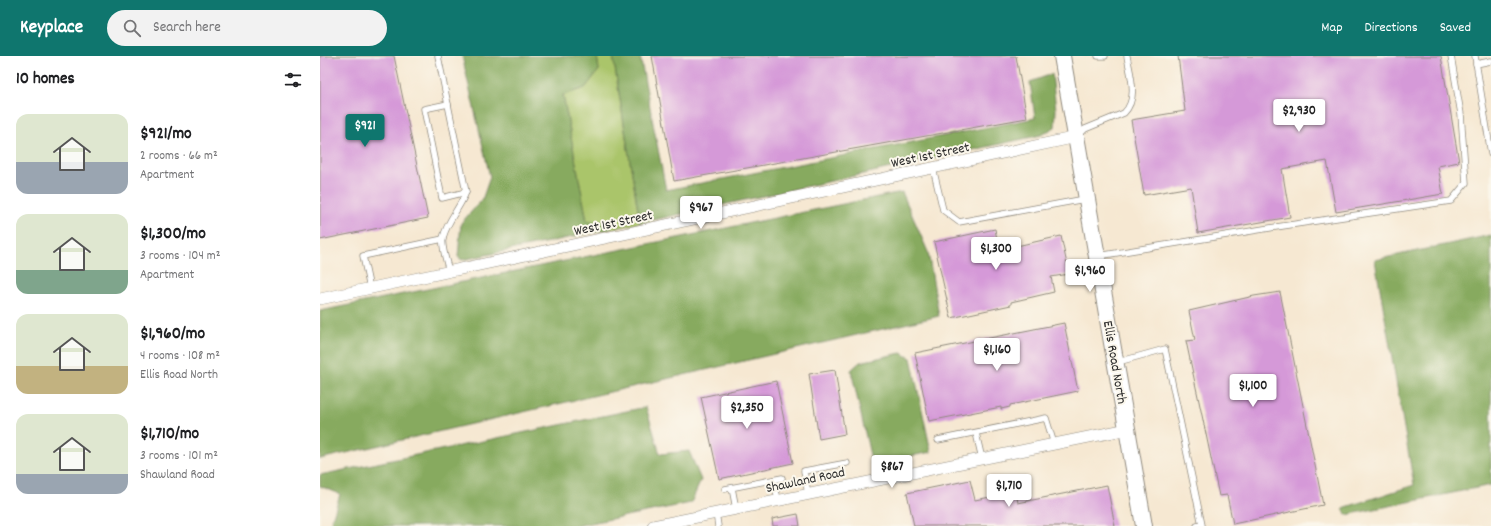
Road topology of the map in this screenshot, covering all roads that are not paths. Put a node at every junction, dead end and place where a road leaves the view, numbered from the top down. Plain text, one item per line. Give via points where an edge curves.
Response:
1 (438, 56) edge
2 (1062, 56) edge
3 (1098, 56) edge
4 (1105, 56) edge
5 (1127, 56) edge
6 (1451, 56) edge
7 (1475, 56) edge
8 (1491, 61) edge
9 (1476, 64) junction
10 (448, 104) junction
11 (1491, 114) edge
12 (1485, 115) junction
13 (1077, 137) junction
14 (1491, 154) edge
15 (933, 168) junction
16 (466, 192) junction
17 (1087, 198) junction
18 (443, 239) junction
19 (1098, 256) junction
20 (449, 272) junction
21 (370, 289) junction
22 (320, 299) edge
23 (1116, 363) junction
24 (1128, 429) junction
25 (976, 433) junction
26 (938, 440) dead end
27 (1054, 444) junction
28 (982, 459) junction
29 (847, 463) dead end
30 (782, 478) dead end
31 (774, 480) junction
32 (732, 488) junction
33 (725, 489) dead end
34 (808, 494) junction
35 (778, 500) junction
36 (736, 509) junction
37 (716, 513) junction
38 (653, 526) edge
39 (718, 526) edge
40 (1144, 526) edge
41 (1197, 526) edge

1 - 10 lane
2 - 13 street, Ellis Road North
3 - 4 lane
5 - 13 lane via 1132,95 1129,108 1124,113 1085,129
6 - 19 lane via 1461,114 1466,183 1451,201 1276,226
7 - 9 lane
8 - 9 lane
9 - 12 lane
10 - 16 lane
10 - 16 lane via 424,109 442,198
11 - 12 lane
12 - 14 lane
13 - 15 street, West 1st Street
13 - 17 street, Ellis Road North
15 - 17 lane via 943,210 959,222
15 - 20 street, West 1st Street
16 - 18 lane via 461,204 453,213
17 - 19 street, Ellis Road North
18 - 20 lane
18 - 21 lane via 363,256
19 - 23 street, Ellis Road North
20 - 21 street, West 1st Street
21 - 22 street, West 1st Street
23 - 24 street, Ellis Road North
23 - 41 lane via 1165,349 1202,525
24 - 27 street, Shawland Road
24 - 40 street, Ellis Road North
25 - 26 lane
25 - 27 lane via 1046,418
25 - 28 lane
27 - 28 street, Shawland Road
28 - 34 street, Shawland Road
29 - 34 lane via 804,471
30 - 31 lane
31 - 32 lane
31 - 35 lane
32 - 33 lane
32 - 36 lane
34 - 35 street, Shawland Road
35 - 36 street, Shawland Road
36 - 37 street, Shawland Road
37 - 38 street, Shawland Road
37 - 39 lane

